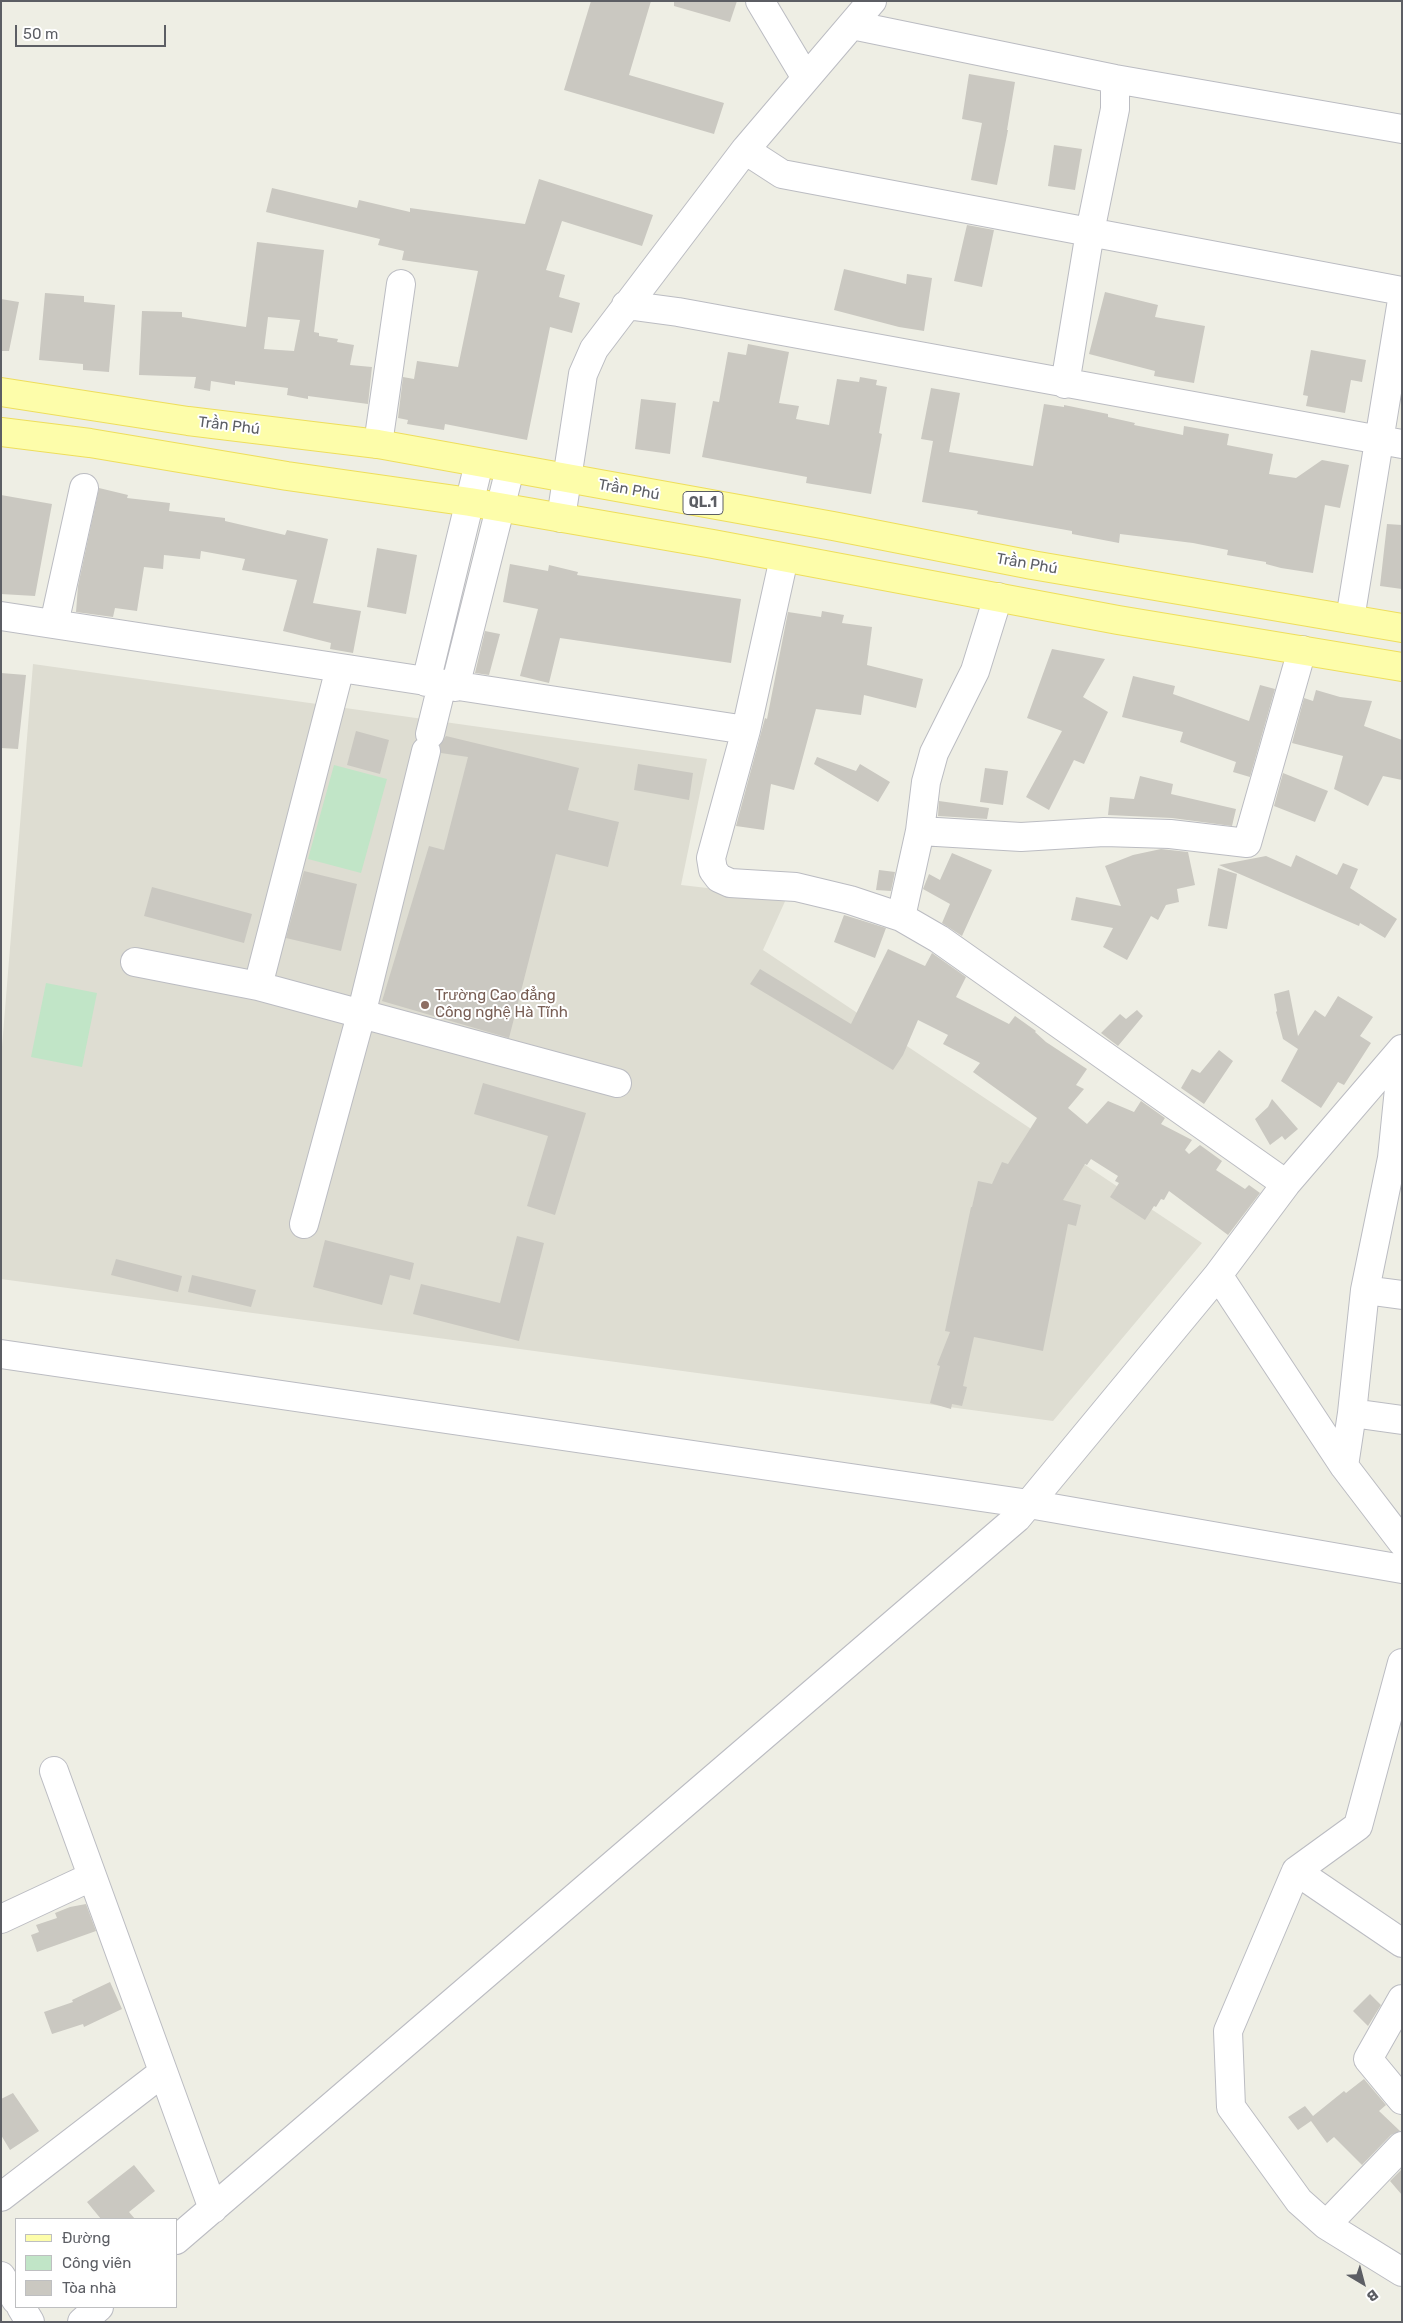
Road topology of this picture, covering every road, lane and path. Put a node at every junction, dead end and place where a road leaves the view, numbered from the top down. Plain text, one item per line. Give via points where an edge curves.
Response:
1 (760, 1) edge
2 (872, 1) edge
3 (852, 25) junction
4 (806, 78) junction
5 (1115, 79) junction
6 (1402, 129) edge
7 (745, 150) junction
8 (1090, 232) junction
9 (401, 284) dead end
10 (1402, 291) edge
11 (1402, 300) edge
12 (626, 305) junction
13 (1065, 384) junction
14 (1, 392) edge
15 (1, 432) edge
16 (1390, 442) edge
17 (378, 444) junction
18 (479, 463) junction
19 (510, 469) junction
20 (568, 478) junction
21 (84, 488) dead end
22 (470, 502) junction
23 (501, 508) junction
24 (561, 518) junction
25 (784, 558) junction
26 (998, 597) junction
27 (1, 616) edge
28 (1350, 620) junction
29 (54, 624) junction
30 (1402, 628) edge
31 (1302, 650) junction
32 (1402, 667) edge
33 (340, 668) junction
34 (441, 684) junction
35 (746, 730) junction
36 (920, 830) junction
37 (901, 917) junction
38 (135, 962) dead end
39 (258, 986) junction
40 (361, 1015) junction
41 (1402, 1048) edge
42 (1402, 1059) edge
43 (616, 1083) dead end
44 (1397, 1159) edge
45 (1286, 1184) junction
46 (304, 1224) dead end
47 (1218, 1275) junction
48 (1365, 1290) junction
49 (1402, 1295) edge
50 (1, 1354) edge
51 (1352, 1413) junction
52 (1402, 1420) edge
53 (1344, 1466) junction
54 (1029, 1504) junction
55 (1402, 1542) edge
56 (1402, 1569) edge
57 (1402, 1663) edge
58 (54, 1771) dead end
59 (1296, 1871) junction
60 (92, 1876) junction
61 (1, 1919) edge
62 (1402, 1944) edge
63 (1402, 1998) edge
64 (162, 2073) junction
65 (1402, 2100) edge
66 (1402, 2146) edge
67 (1, 2197) edge
68 (213, 2209) junction
69 (1326, 2225) junction
70 (178, 2238) edge
71 (1402, 2272) edge
72 (1, 2276) edge
73 (15, 2298) edge
74 (22, 2308) edge
75 (98, 2308) edge
76 (30, 2322) edge
77 (82, 2322) edge

1 - 4 street
2 - 3 street
3 - 4 street
3 - 5 street
4 - 7 street
5 - 6 street
5 - 8 street via 1115,109
7 - 8 street via 782,174
7 - 12 street
8 - 10 street
8 - 13 street
9 - 17 street
11 - 16 street
12 - 13 street
12 - 20 street via 594,349 583,374
13 - 16 street
14 - 17 main road, Trần Phú / QL.1 via 188,421
15 - 22 main road
16 - 28 street
17 - 18 main road, Trần Phú / QL.1
18 - 19 main road, Trần Phú / QL.1
18 - 22 street
19 - 20 main road, Trần Phú / QL.1
19 - 23 street
20 - 24 street
20 - 28 main road, Trần Phú / QL.1 via 1032,565
21 - 29 street
22 - 23 main road
22 - 34 street
23 - 24 main road
23 - 34 street
24 - 25 main road
25 - 26 main road
25 - 35 street
26 - 31 main road
26 - 36 street via 975,671 934,752 926,782
27 - 29 street
28 - 30 main road, Trần Phú / QL.1
29 - 33 street
31 - 32 main road
31 - 36 street via 1247,843 1170,834 1104,832 1021,837
33 - 34 street
33 - 39 street
34 - 35 street
34 - 40 street
35 - 37 street via 711,858 713,870 719,878 730,882 796,887
36 - 37 street
37 - 45 street via 939,939
38 - 39 street
39 - 40 street
40 - 43 street
40 - 46 street
41 - 45 street
42 - 44 street
44 - 48 street
45 - 47 street
47 - 53 street
47 - 54 street
48 - 49 street
48 - 51 street
50 - 54 street
51 - 52 street
51 - 53 street
53 - 55 street
54 - 56 street
54 - 68 street via 1010,1525
57 - 59 street via 1358,1826
58 - 60 street
59 - 62 street
59 - 69 street via 1228,2030 1231,2107 1298,2201
60 - 61 street
60 - 64 street
63 - 65 street via 1368,2059
64 - 67 street
64 - 68 street
66 - 69 street
68 - 70 street
69 - 71 street
72 - 73 street
74 - 76 street
75 - 77 street

